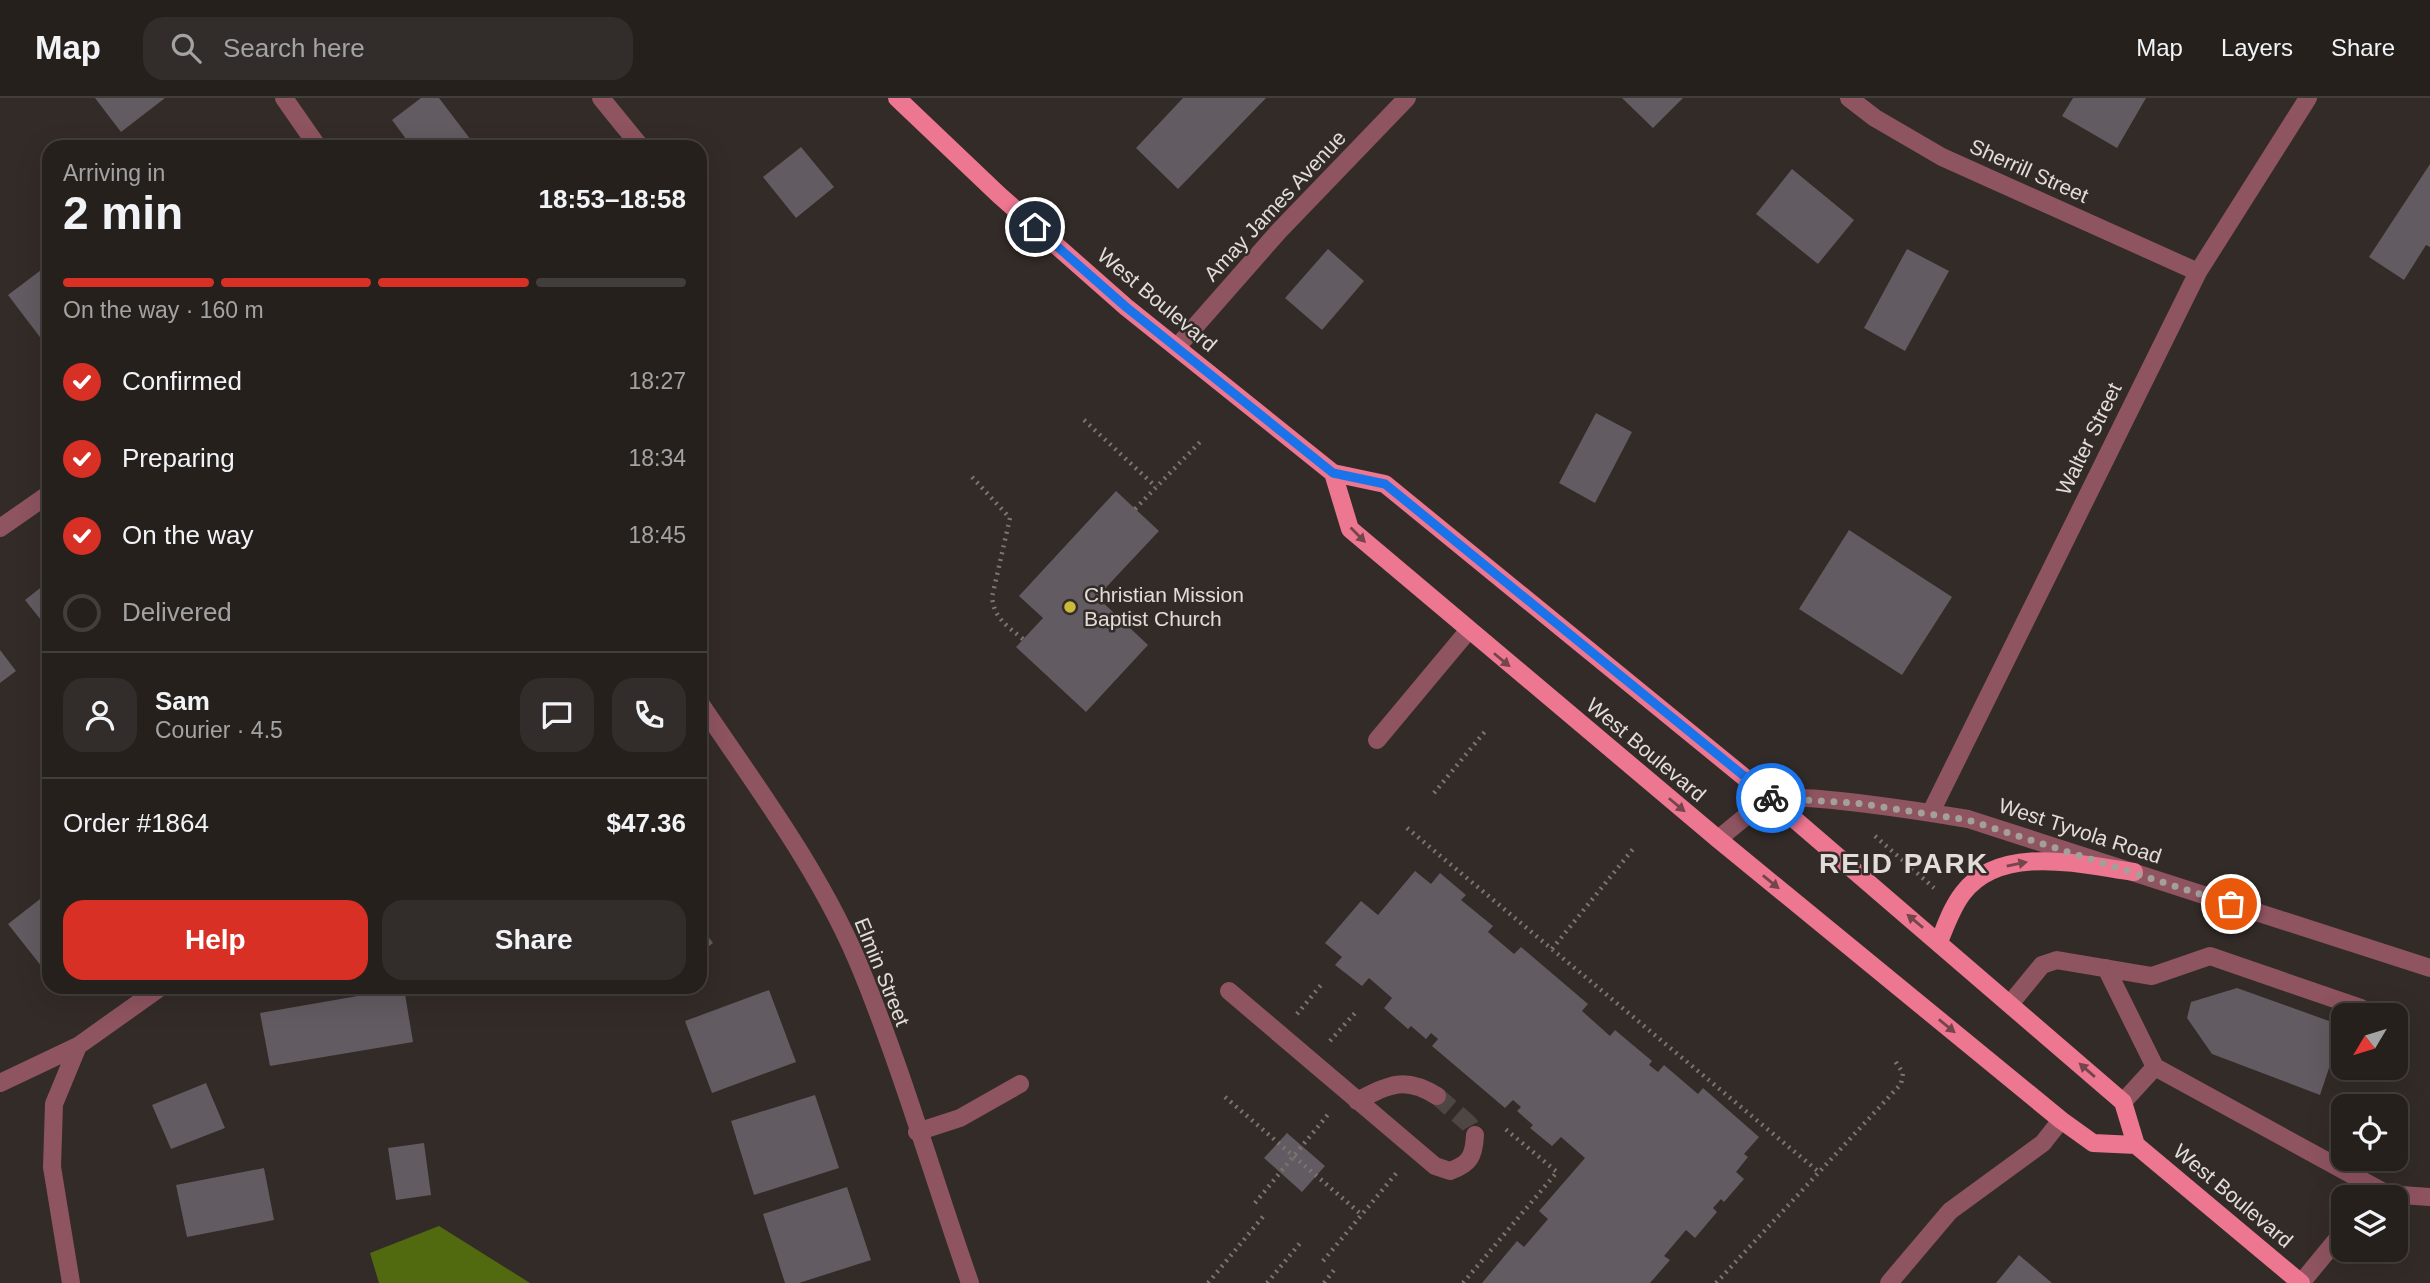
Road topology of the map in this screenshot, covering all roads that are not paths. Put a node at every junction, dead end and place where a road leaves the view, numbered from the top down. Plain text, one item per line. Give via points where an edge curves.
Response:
1 (284, 98) edge
2 (601, 98) edge
3 (897, 98) edge
4 (1407, 98) edge
5 (1849, 98) edge
6 (2308, 98) edge
7 (312, 140) edge
8 (635, 140) edge
9 (2198, 271) junction
10 (1177, 347) junction
11 (1333, 473) junction
12 (42, 499) edge
13 (0, 528) edge
14 (1468, 631) junction
15 (707, 714) edge
16 (1377, 740) dead end
17 (1772, 799) junction
18 (1931, 812) junction
19 (1718, 839) junction
20 (2134, 872) junction
21 (1939, 942) junction
22 (2106, 968) junction
23 (2430, 968) edge
24 (1229, 991) dead end
25 (151, 994) edge
26 (2346, 1003) edge
27 (2010, 1004) junction
28 (78, 1046) junction
29 (2155, 1067) junction
30 (0, 1083) edge
31 (1020, 1084) dead end
32 (1437, 1096) tunnel mouth
33 (1357, 1101) junction
34 (2123, 1102) junction
35 (2061, 1120) junction
36 (917, 1132) junction
37 (1475, 1135) dead end
38 (2136, 1145) junction
39 (2367, 1185) edge
40 (2408, 1196) edge
41 (2430, 1197) edge
42 (2331, 1247) edge
43 (71, 1283) edge
44 (970, 1283) edge
45 (1889, 1283) edge
46 (2301, 1283) edge

1 - 7 street
2 - 8 street
3 - 10 main road, West Boulevard via 1009,204
4 - 10 street, Amay James Avenue via 1279,231
5 - 9 street, Sherrill Street via 1942,158
6 - 9 street, Walter Street
9 - 18 street, Walter Street
10 - 11 main road, West Boulevard
11 -> 14 main road, West Boulevard via 1350,529
11 - 17 main road, West Boulevard via 1385,484
12 - 13 street
14 - 16 street
14 -> 19 main road, West Boulevard
15 - 36 street, Elmin Street via 771,807 828,902 861,971
17 - 18 street, West Tyvola Road
17 - 19 street
21 -> 17 main road, West Boulevard
18 - 20 street, West Tyvola Road
19 -> 35 main road, West Boulevard
21 -> 20 main road via 1965,889 2014,862 2066,862
20 - 23 street, West Tyvola Road
21 - 27 main road, West Boulevard
22 - 26 street via 2152,976 2210,957
22 - 27 street via 2057,960 2042,965
22 - 29 street
24 - 33 street
25 - 28 street
34 -> 27 main road, West Boulevard
28 - 30 street
28 - 43 street via 54,1104 52,1167
29 - 34 street
29 - 39 street
31 - 36 street via 960,1118
32 - 33 street via 1418,1084 1389,1084
33 - 37 street via 1435,1166 1450,1171 1466,1165 1474,1153
34 - 38 main road
35 - 38 main road, West Boulevard via 2093,1143
35 - 45 street via 2043,1143 1950,1211
36 - 44 street, Elmin Street
38 - 46 main road, West Boulevard
40 - 41 street
42 - 46 street

